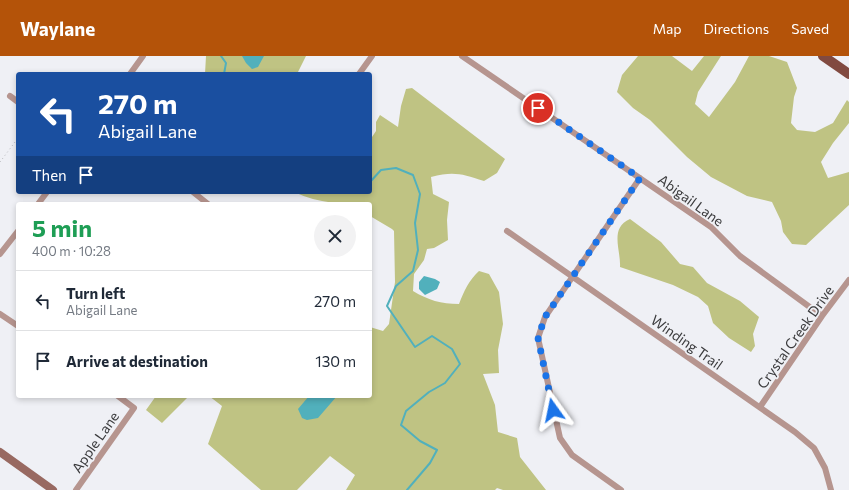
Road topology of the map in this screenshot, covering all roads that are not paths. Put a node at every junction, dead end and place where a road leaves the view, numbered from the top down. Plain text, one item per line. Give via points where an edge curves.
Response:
1 (143, 56) edge
2 (372, 56) edge
3 (462, 56) edge
4 (823, 56) edge
5 (131, 72) edge
6 (360, 72) edge
7 (849, 74) edge
8 (10, 96) dead end
9 (16, 100) edge
10 (640, 178) junction
11 (196, 194) edge
12 (206, 202) edge
13 (507, 231) dead end
14 (16, 234) edge
15 (0, 254) edge
16 (571, 276) junction
17 (849, 280) edge
18 (0, 314) edge
19 (822, 316) junction
20 (16, 325) edge
21 (121, 398) edge
22 (760, 408) junction
23 (0, 452) edge
24 (53, 490) edge
25 (76, 490) edge
26 (621, 490) edge
27 (831, 490) edge

1 - 5 street
2 - 6 street
3 - 10 street, Abigail Lane
4 - 7 main road
8 - 9 street
10 - 16 street
10 - 19 street, Abigail Lane via 711,227 740,256
11 - 12 street
13 - 16 street, Winding Trail
14 - 15 street
16 - 22 street, Winding Trail
16 - 26 street via 545,317 538,338 560,438 572,455
17 - 19 street, Crystal Creek Drive
18 - 20 street
19 - 22 street, Crystal Creek Drive
21 - 25 street, Apple Lane via 134,408
22 - 27 street, Winding Trail via 814,448 825,468
23 - 24 street

